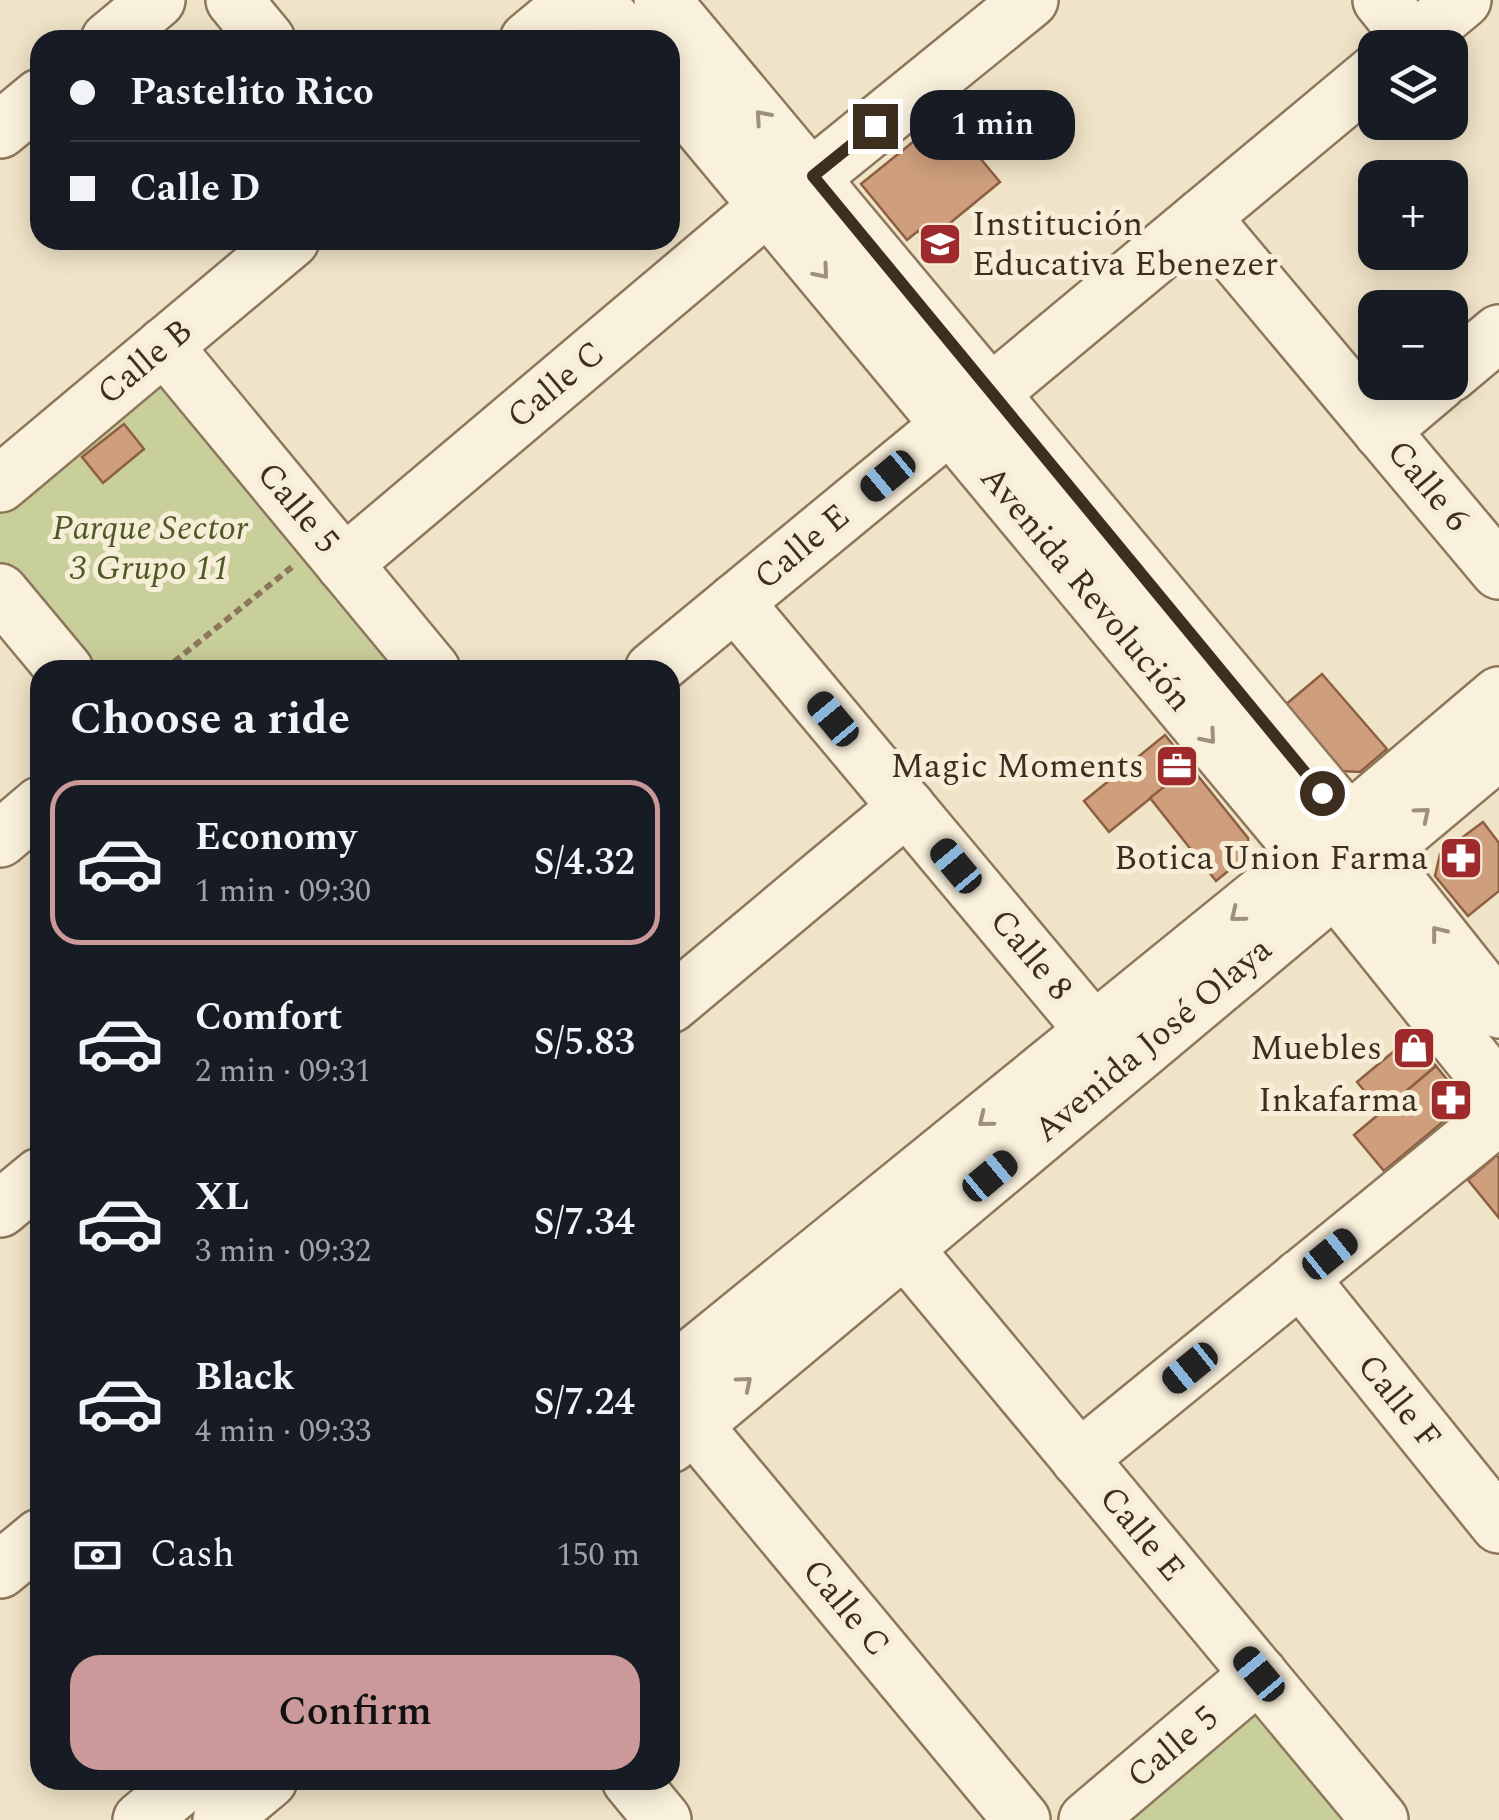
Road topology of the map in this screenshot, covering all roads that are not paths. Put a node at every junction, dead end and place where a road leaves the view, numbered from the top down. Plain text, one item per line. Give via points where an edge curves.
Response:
1 (157, 0) edge
2 (234, 0) edge
3 (576, 0) edge
4 (595, 0) edge
5 (662, 0) edge
6 (1030, 0) edge
7 (1462, 0) edge
8 (120, 30) edge
9 (260, 30) edge
10 (540, 30) edge
11 (620, 30) edge
12 (1411, 30) edge
13 (1358, 73) edge
14 (680, 102) edge
15 (30, 105) edge
16 (0, 130) edge
17 (813, 176) junction
18 (768, 206) junction
19 (1202, 216) junction
20 (278, 250) edge
21 (1499, 333) edge
22 (164, 346) junction
23 (1468, 359) edge
24 (1418, 400) edge
25 (970, 409) junction
26 (1382, 430) junction
27 (0, 484) edge
28 (334, 552) junction
29 (1499, 571) edge
30 (0, 592) edge
31 (735, 602) junction
32 (57, 660) edge
33 (424, 660) edge
34 (665, 660) edge
35 (1499, 694) edge
36 (1499, 750) edge
37 (907, 807) junction
38 (30, 814) edge
39 (0, 839) edge
40 (1342, 856) junction
41 (680, 997) edge
42 (1499, 1010) edge
43 (1094, 1032) junction
44 (1499, 1092) edge
45 (1499, 1116) edge
46 (30, 1184) edge
47 (0, 1209) edge
48 (904, 1248) junction
49 (1300, 1278) junction
50 (680, 1366) edge
51 (680, 1420) edge
52 (680, 1424) edge
53 (1079, 1459) junction
54 (1499, 1525) edge
55 (30, 1546) edge
56 (0, 1570) edge
57 (1259, 1674) junction
58 (177, 1790) edge
59 (258, 1790) edge
60 (141, 1820) edge
61 (222, 1820) edge
62 (1022, 1820) edge
63 (1087, 1820) edge
64 (1380, 1820) edge

1 - 8 street
2 - 9 street
3 - 10 street
4 - 11 street
17 -> 5 street, Avenida Revolución
6 - 17 street, Calle C
7 - 12 street, Calle E
13 - 19 street, Calle E
14 - 18 street, Avenida Revolución
15 - 16 street
17 - 18 street, Calle C
17 - 25 street, Avenida Revolución
18 -> 25 street, Avenida Revolución
18 - 28 street, Calle C
19 - 25 street, Calle E
19 - 26 street, Calle 6
20 - 22 street, Calle B
21 - 23 street
22 - 27 street, Calle B
22 - 28 street, Calle 5
24 - 26 street
25 - 31 street, Calle E
25 - 40 street, Avenida Revolución
26 - 29 street, Calle 6
28 - 33 street, Calle 5
30 - 32 street
31 - 34 street, Calle E
31 - 37 street, Calle 8
35 - 40 street, Avenida José Olaya
40 -> 36 street, Avenida José Olaya
37 - 41 street
37 - 43 street, Calle 8
38 - 39 street
42 -> 40 street, Avenida Revolución
40 -> 43 street, Avenida José Olaya
40 - 44 street, Avenida Revolución
40 - 48 street, Avenida José Olaya
43 -> 50 street, Avenida José Olaya
45 - 49 street
46 - 47 street
51 -> 48 street, Avenida José Olaya
48 - 53 street, Calle E
49 - 53 street
49 - 54 street, Calle F
52 - 62 street, Calle C
53 - 57 street, Calle E
55 - 56 street
57 - 63 street, Calle 5
57 - 64 street, Calle E
58 - 60 street
59 - 61 street

